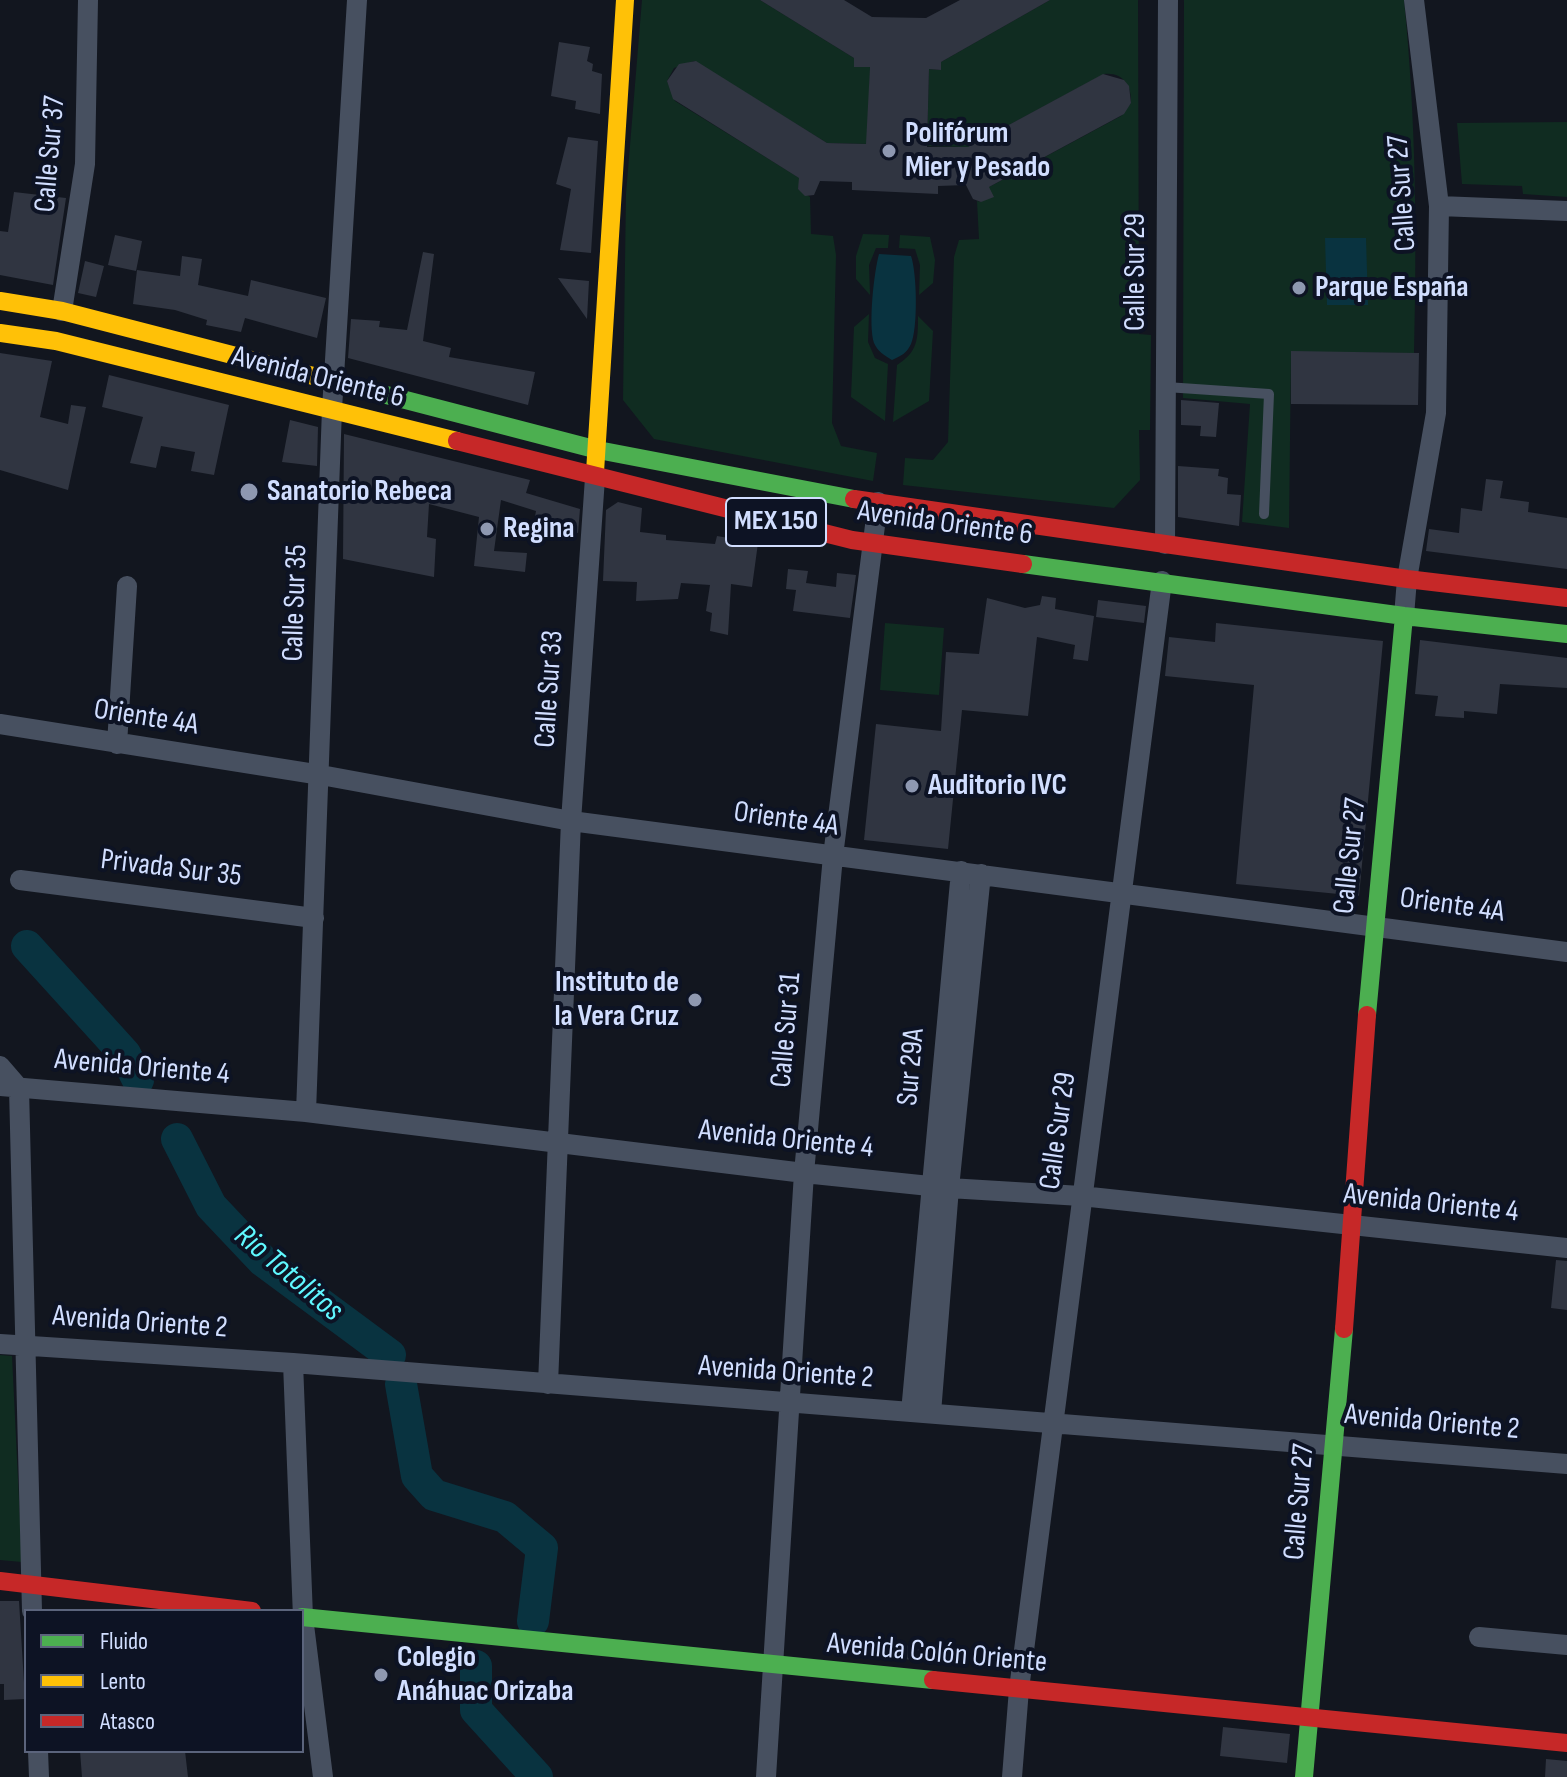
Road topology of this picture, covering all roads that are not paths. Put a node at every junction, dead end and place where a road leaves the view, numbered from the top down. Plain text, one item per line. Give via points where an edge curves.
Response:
1 (88, 0) edge
2 (357, 0) edge
3 (625, 0) edge
4 (1168, 0) edge
5 (1414, 0) edge
6 (1439, 206) junction
7 (1567, 211) edge
8 (0, 301) edge
9 (62, 311) junction
10 (0, 333) edge
11 (56, 341) junction
12 (334, 381) junction
13 (1166, 387) junction
14 (332, 409) junction
15 (598, 450) junction
16 (595, 478) junction
17 (868, 501) junction
18 (1264, 514) dead end
19 (862, 542) junction
20 (1165, 544) junction
21 (1407, 579) junction
22 (1162, 581) junction
23 (127, 586) dead end
24 (1567, 598) edge
25 (1404, 616) junction
26 (1566, 633) edge
27 (0, 724) edge
28 (117, 744) junction
29 (321, 775) junction
30 (571, 821) junction
31 (833, 856) junction
32 (971, 872) junction
33 (20, 880) dead end
34 (1121, 892) junction
35 (314, 918) junction
36 (1374, 925) junction
37 (1567, 952) edge
38 (0, 1066) edge
39 (9, 1087) edge
40 (306, 1112) junction
41 (558, 1145) junction
42 (804, 1173) junction
43 (940, 1187) junction
44 (1081, 1196) junction
45 (1353, 1226) junction
46 (1567, 1248) edge
47 (0, 1344) edge
48 (25, 1345) junction
49 (293, 1363) junction
50 (548, 1384) junction
51 (791, 1404) junction
52 (921, 1413) junction
53 (1054, 1423) junction
54 (1336, 1445) junction
55 (1567, 1464) edge
56 (0, 1581) edge
57 (31, 1584) junction
58 (32, 1609) edge
59 (236, 1609) edge
60 (302, 1609) edge
61 (304, 1617) edge
62 (304, 1632) edge
63 (1479, 1637) dead end
64 (1567, 1645) edge
65 (773, 1666) junction
66 (1019, 1689) junction
67 (1309, 1719) junction
68 (1567, 1743) edge
69 (38, 1753) edge
70 (39, 1777) edge
71 (323, 1777) edge
72 (766, 1777) edge
73 (1012, 1777) edge
74 (1304, 1777) edge

1 - 9 street, Calle Sur 37 via 85,164
2 - 12 street, Calle Sur 35
3 - 15 street, Calle Sur 33
4 - 13 street, Calle Sur 29
5 - 6 street, Calle Sur 27
6 - 7 street
6 - 21 street, Calle Sur 27 via 1436,413
8 - 9 street, Avenida Oriente 6 / MEX 150
9 - 11 street, Calle Sur 37 via 45,324 46,333
9 - 12 street, Avenida Oriente 6 / MEX 150
10 - 11 street, Avenida Oriente 6 / MEX 150
11 - 14 street, Avenida Oriente 6 / MEX 150
12 - 14 street, Calle Sur 35
12 - 15 street, Avenida Oriente 6 / MEX 150
13 - 18 lane via 1269,394
13 - 20 street, Calle Sur 29
14 - 16 street, Avenida Oriente 6 / MEX 150
14 - 29 street, Calle Sur 35
15 - 16 street, Calle Sur 33
15 - 17 street, Avenida Oriente 6 / MEX 150
16 - 19 street, Avenida Oriente 6 / MEX 150
16 - 30 street, Calle Sur 33
17 - 19 street, Calle Sur 31
17 - 20 street, Avenida Oriente 6 / MEX 150
19 - 22 street, Avenida Oriente 6 / MEX 150
19 - 31 street, Calle Sur 31
20 - 21 street, Avenida Oriente 6 / MEX 150
20 - 22 street via 1148,553 1145,562 1148,572
21 - 24 street, Avenida Oriente 6 / MEX 150
21 - 25 street, Calle Sur 27
22 - 25 street, Avenida Oriente 6 / MEX 150
22 - 34 street, Calle Sur 29
23 - 28 street
25 - 26 street, Avenida Oriente 6 / MEX 150
25 - 36 street, Calle Sur 27
27 - 28 street, Oriente 4A
28 - 29 street, Oriente 4A
29 - 30 street, Oriente 4A
29 - 35 street, Calle Sur 35
30 - 31 street, Oriente 4A
30 - 41 street, Calle Sur 33
31 - 32 street, Oriente 4A
31 - 42 street, Calle Sur 31
32 - 34 street, Oriente 4A
32 - 43 street, Sur 29A
33 - 35 street, Privada Sur 35
34 - 36 street, Oriente 4A
34 - 44 street, Calle Sur 29
35 - 40 street, Calle Sur 35
36 - 37 street, Oriente 4A
36 - 45 street, Calle Sur 27
38 - 39 street
39 - 40 street, Avenida Oriente 4
39 - 48 street
40 - 41 street, Avenida Oriente 4
41 - 42 street, Avenida Oriente 4
41 - 50 street, Calle Sur 33
42 - 43 street, Avenida Oriente 4
42 - 51 street, Calle Sur 31
43 - 44 street, Avenida Oriente 4
43 - 52 street, Sur 29A
44 - 45 street, Avenida Oriente 4
44 - 53 street, Calle Sur 29
45 - 46 street, Avenida Oriente 4
45 - 54 street, Calle Sur 27
47 - 48 street, Avenida Oriente 2
48 - 49 street, Avenida Oriente 2
48 - 57 street
49 - 50 street, Avenida Oriente 2
49 - 60 street
50 - 51 street, Avenida Oriente 2
51 - 52 street, Avenida Oriente 2
51 - 65 street, Calle Sur 31
52 - 53 street, Avenida Oriente 2
53 - 54 street, Avenida Oriente 2
53 - 66 street, Calle Sur 29
54 - 55 street, Avenida Oriente 2
54 - 67 street, Calle Sur 27
56 - 57 street
57 - 58 street
57 - 59 street
61 - 65 street, Avenida Colón Oriente
62 - 71 street
63 - 64 street
65 - 66 street, Avenida Colón Oriente
65 - 72 street, Calle Sur 31
66 - 67 street, Avenida Colón Oriente
66 - 73 street, Calle Sur 29
67 - 68 street, Avenida Colón Oriente
67 - 74 street, Calle Sur 27
69 - 70 street

